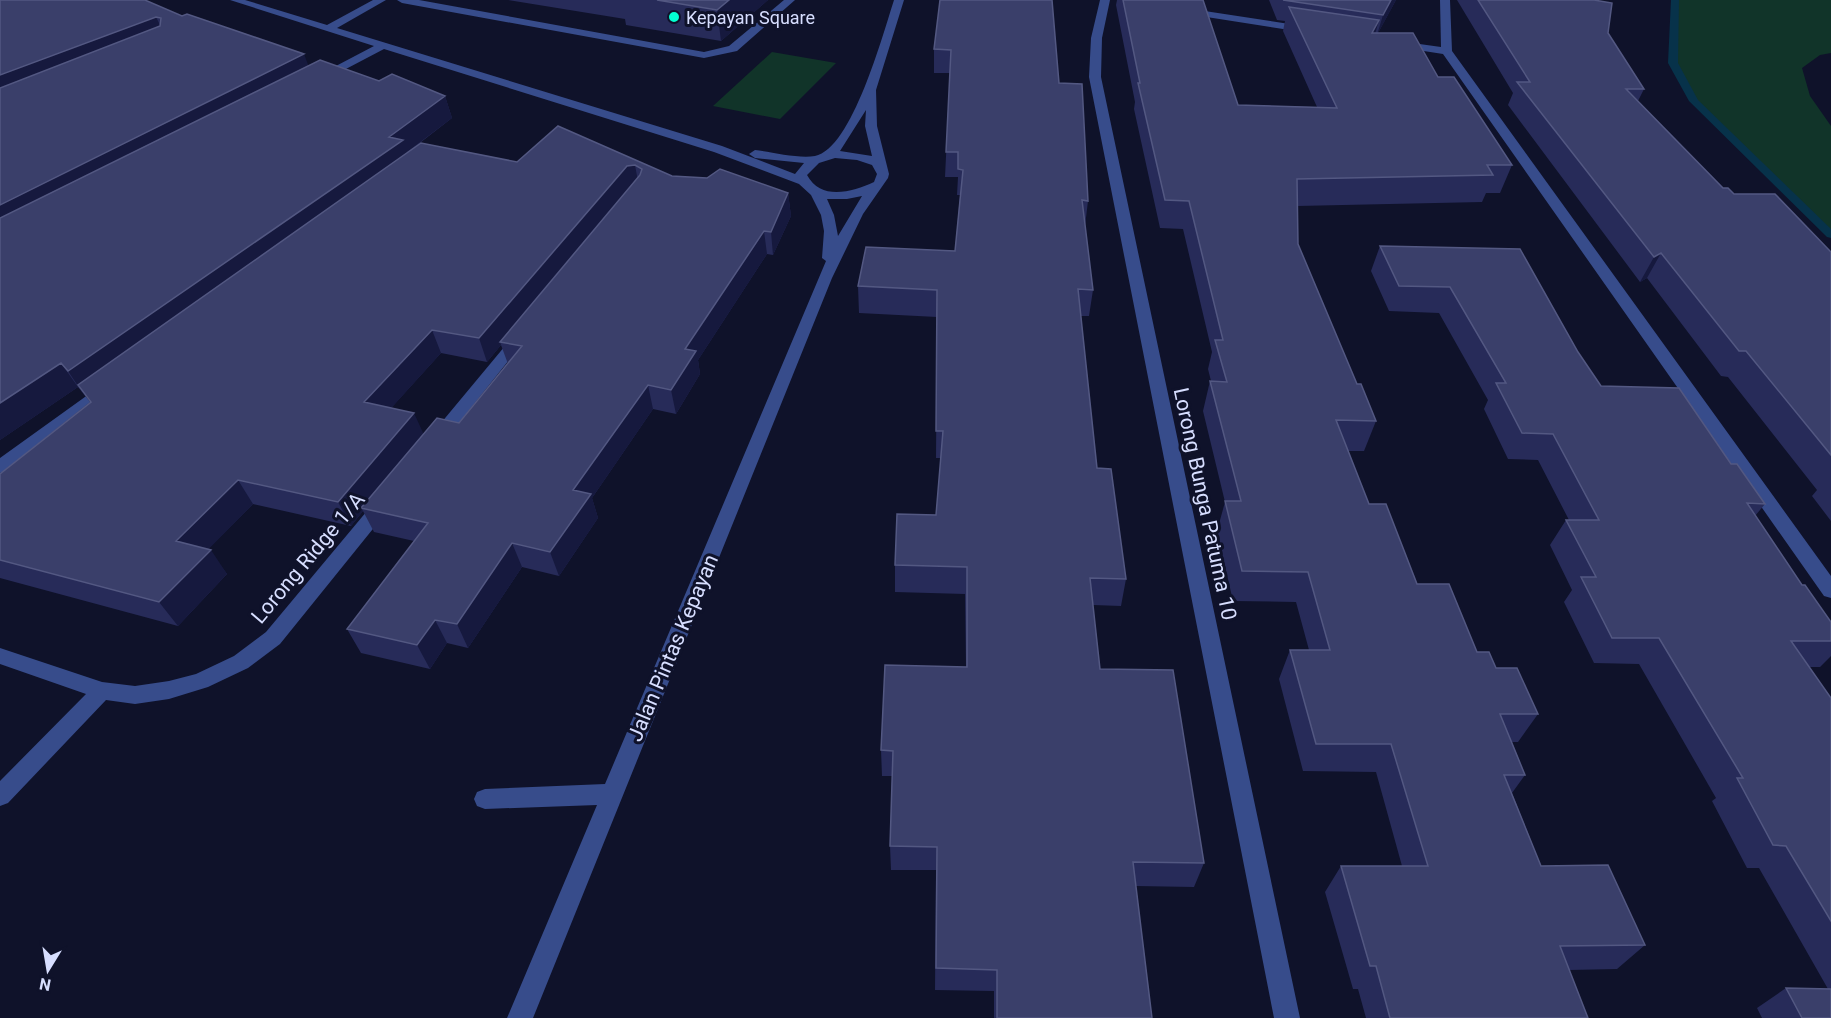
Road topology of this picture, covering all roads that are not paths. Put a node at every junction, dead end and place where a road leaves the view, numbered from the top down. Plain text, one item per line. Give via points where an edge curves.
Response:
1 (235, 0) edge
2 (381, 0) edge
3 (402, 0) edge
4 (790, 0) edge
5 (899, 0) edge
6 (1105, 0) edge
7 (1445, 0) edge
8 (1170, 9) edge
9 (327, 29) junction
10 (1320, 32) edge
11 (1390, 42) edge
12 (382, 46) junction
13 (1447, 51) junction
14 (873, 84) junction
15 (308, 85) edge
16 (718, 149) junction
17 (830, 156) junction
18 (816, 160) junction
19 (881, 168) junction
20 (803, 181) junction
21 (877, 185) junction
22 (815, 191) junction
23 (825, 278) junction
24 (532, 323) edge
25 (125, 376) edge
26 (425, 453) edge
27 (0, 467) edge
28 (395, 490) edge
29 (1831, 591) edge
30 (0, 656) edge
31 (102, 691) junction
32 (612, 794) junction
33 (0, 796) edge
34 (485, 799) dead end
35 (520, 1018) edge
36 (1287, 1018) edge

1 - 9 street
2 - 9 street
3 - 4 street via 704,55 733,49
5 - 14 street
6 - 36 street, Lorong Bunga Patuma 10 via 1095,33 1095,77
7 - 13 street
8 - 10 street
9 - 12 street
11 - 13 street
12 - 15 street
12 - 16 street
13 - 29 street
14 - 17 street
14 - 19 street via 871,126
16 - 18 street
16 - 20 street
17 - 18 street
17 - 19 street via 861,156
18 - 20 street via 804,169
19 - 21 street, Jalan Pintas Kepayan via 882,180
20 - 22 street
21 - 22 street via 853,195
21 - 23 street, Jalan Pintas Kepayan via 851,225
22 - 23 street, Jalan Pintas Kepayan via 828,210 831,224
23 - 32 street, Jalan Pintas Kepayan
24 - 26 street
25 - 27 street
28 - 31 street, Lorong Ridge 1/A via 273,638 241,662 201,681 169,690 135,695
30 - 31 street, Lorong Ridge 1/A
31 - 33 street
32 - 34 street
32 - 35 street, Jalan Pintas Kepayan

